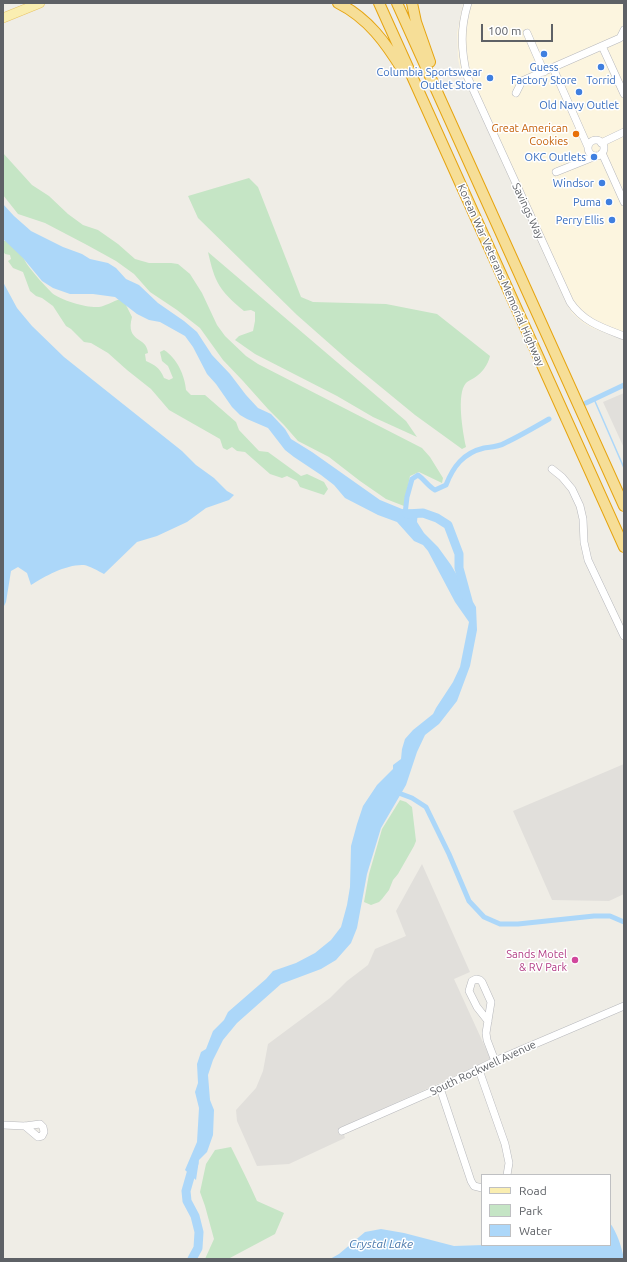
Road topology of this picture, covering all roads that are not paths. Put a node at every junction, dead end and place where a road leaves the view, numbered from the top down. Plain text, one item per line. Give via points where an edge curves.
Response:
1 (34, 3) edge
2 (40, 3) edge
3 (338, 3) edge
4 (379, 3) edge
5 (397, 3) edge
6 (412, 3) edge
7 (468, 3) edge
8 (24, 9) junction
9 (3, 18) edge
10 (624, 30) edge
11 (527, 33) dead end
12 (602, 46) junction
13 (553, 68) junction
14 (544, 72) junction
15 (516, 93) dead end
16 (624, 94) edge
17 (443, 106) junction
18 (426, 108) junction
19 (624, 132) edge
20 (601, 143) junction
21 (588, 147) junction
22 (599, 154) junction
23 (556, 172) dead end
24 (624, 202) edge
25 (624, 336) edge
26 (552, 469) dead end
27 (624, 506) edge
28 (624, 547) edge
29 (624, 636) edge
30 (624, 1006) edge
31 (488, 1021) junction
32 (495, 1061) junction
33 (479, 1070) junction
34 (440, 1088) junction
35 (3, 1125) edge
36 (25, 1126) dead end
37 (342, 1131) dead end
38 (507, 1174) edge
39 (481, 1188) edge

1 - 8 main road
2 - 8 main road
3 - 18 highway via 365,21 384,40
4 - 18 highway, Korean War Veterans Memorial Highway
5 - 17 highway, Korean War Veterans Memorial Highway
6 - 17 highway
7 - 25 street, Savings Way via 463,20 462,45 467,76 570,302 589,322
8 - 9 main road
10 - 12 street via 620,38
11 - 14 street
12 - 13 street
12 - 16 street
13 - 14 street
13 - 21 street
14 - 15 street via 522,81
17 - 27 highway, Korean War Veterans Memorial Highway
18 - 28 highway, Korean War Veterans Memorial Highway
19 - 20 street
20 - 21 street via 594,140
20 - 22 street via 603,147
21 - 22 street via 589,152
22 - 23 street
22 - 24 street
26 - 29 street via 572,489 580,506 588,560
30 - 32 street, South Rockwell Avenue
31 - 31 street via 491,1002 482,982 476,979 472,981 469,991 476,1007
31 - 32 street via 487,1040
32 - 33 street, South Rockwell Avenue
33 - 34 street, South Rockwell Avenue
33 - 38 street via 505,1144 509,1163
34 - 37 street, South Rockwell Avenue
34 - 39 street via 471,1181 474,1186
35 - 36 street

